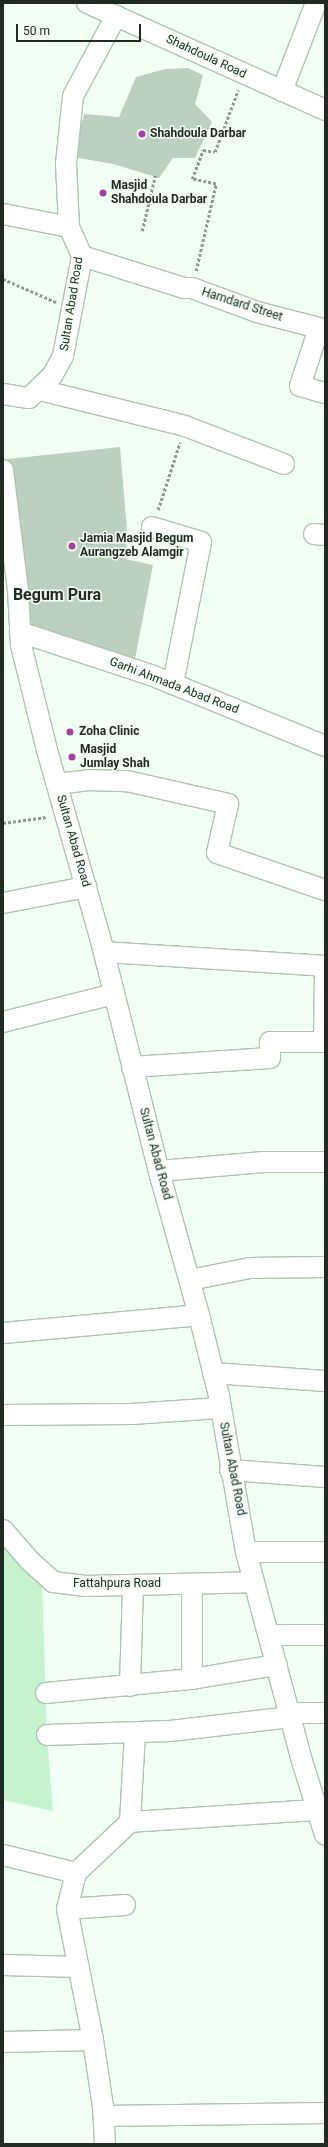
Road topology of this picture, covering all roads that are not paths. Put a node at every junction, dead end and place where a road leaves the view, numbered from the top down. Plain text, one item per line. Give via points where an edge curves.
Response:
1 (87, 3) edge
2 (316, 3) edge
3 (116, 16) junction
4 (282, 91) junction
5 (325, 110) edge
6 (3, 214) edge
7 (69, 227) junction
8 (82, 256) junction
9 (40, 390) junction
10 (325, 393) edge
11 (3, 394) edge
12 (284, 464) dead end
13 (3, 470) edge
14 (152, 527) road end
15 (20, 632) junction
16 (173, 684) junction
17 (324, 740) edge
18 (57, 784) junction
19 (86, 887) junction
20 (325, 890) edge
21 (3, 903) edge
22 (104, 952) junction
23 (325, 966) edge
24 (114, 994) junction
25 (3, 1022) edge
26 (324, 1042) edge
27 (132, 1067) junction
28 (325, 1162) edge
29 (159, 1171) junction
30 (325, 1267) edge
31 (190, 1280) junction
32 (199, 1315) junction
33 (3, 1333) edge
34 (213, 1373) junction
35 (325, 1381) edge
36 (220, 1408) junction
37 (3, 1415) edge
38 (230, 1470) junction
39 (325, 1478) edge
40 (3, 1530) edge
41 (246, 1552) junction
42 (325, 1552) edge
43 (254, 1582) junction
44 (192, 1584) junction
45 (133, 1585) junction
46 (270, 1635) junction
47 (325, 1635) edge
48 (278, 1665) junction
49 (192, 1679) junction
50 (130, 1686) junction
51 (46, 1693) dead end
52 (325, 1713) edge
53 (290, 1715) junction
54 (135, 1732) junction
55 (47, 1735) dead end
56 (317, 1786) edge
57 (317, 1810) junction
58 (130, 1822) junction
59 (325, 1835) edge
60 (3, 1855) edge
61 (76, 1873) junction
62 (125, 1906) dead end
63 (67, 1908) junction
64 (3, 1964) edge
65 (79, 1968) junction
66 (93, 2040) junction
67 (3, 2042) edge
68 (325, 2113) edge
69 (104, 2116) junction
70 (105, 2144) edge

1 - 3 street, Shahdoula Road
2 - 4 street
3 - 4 street, Shahdoula Road
3 - 7 street, Sultan Abad Road via 73,96 66,164
4 - 5 street, Shahdoula Road
6 - 7 street
7 - 8 street, Sultan Abad Road
8 - 9 street, Sultan Abad Road via 63,356 52,376
8 - 10 street, Hamdard Street via 184,288 192,288 257,312 319,328 300,386
9 - 11 street, Sultan Abad Road via 29,398
9 - 12 street via 185,426
13 - 15 street, Sultan Abad Road via 18,590
14 - 16 street via 201,542
15 - 16 street, Garhi Ahmada Abad Road
15 - 18 street, Sultan Abad Road
16 - 17 street, Garhi Ahmada Abad Road
18 - 19 street, Sultan Abad Road
18 - 20 street via 89,780 126,781 228,804 217,853
19 - 21 street
19 - 22 street, Sultan Abad Road
22 - 23 street
22 - 24 street, Sultan Abad Road
23 - 26 street
24 - 25 street
24 - 27 street, Sultan Abad Road
26 - 27 street via 270,1042 270,1058
27 - 29 street, Sultan Abad Road
28 - 29 street via 264,1162
29 - 31 street, Sultan Abad Road
30 - 31 street via 250,1268
31 - 32 street, Sultan Abad Road
32 - 33 street
32 - 34 street, Sultan Abad Road
34 - 35 street
34 - 36 street, Sultan Abad Road
36 - 37 street via 132,1414
36 - 38 street, Sultan Abad Road
38 - 39 street
38 - 41 street, Sultan Abad Road
40 - 45 street, Fattahpura Road via 30,1561 53,1582 84,1586
41 - 42 street
41 - 43 street, Sultan Abad Road
43 - 44 street, Fattahpura Road
43 - 46 street, Sultan Abad Road
44 - 45 street, Fattahpura Road
44 - 49 street
45 - 50 street
46 - 47 street
46 - 48 street, Sultan Abad Road
48 - 49 street
48 - 53 street, Sultan Abad Road
49 - 50 street
50 - 51 street
52 - 53 street
53 - 54 street via 170,1731
53 - 56 street, Sultan Abad Road
54 - 55 street
54 - 58 street
56 - 57 street, Sultan Abad Road
57 - 58 street
57 - 59 street, Sultan Abad Road
58 - 61 street
60 - 61 street
61 - 63 street
62 - 63 street
63 - 65 street
64 - 65 street
65 - 66 street
66 - 67 street
66 - 69 street
68 - 69 street
69 - 70 street

